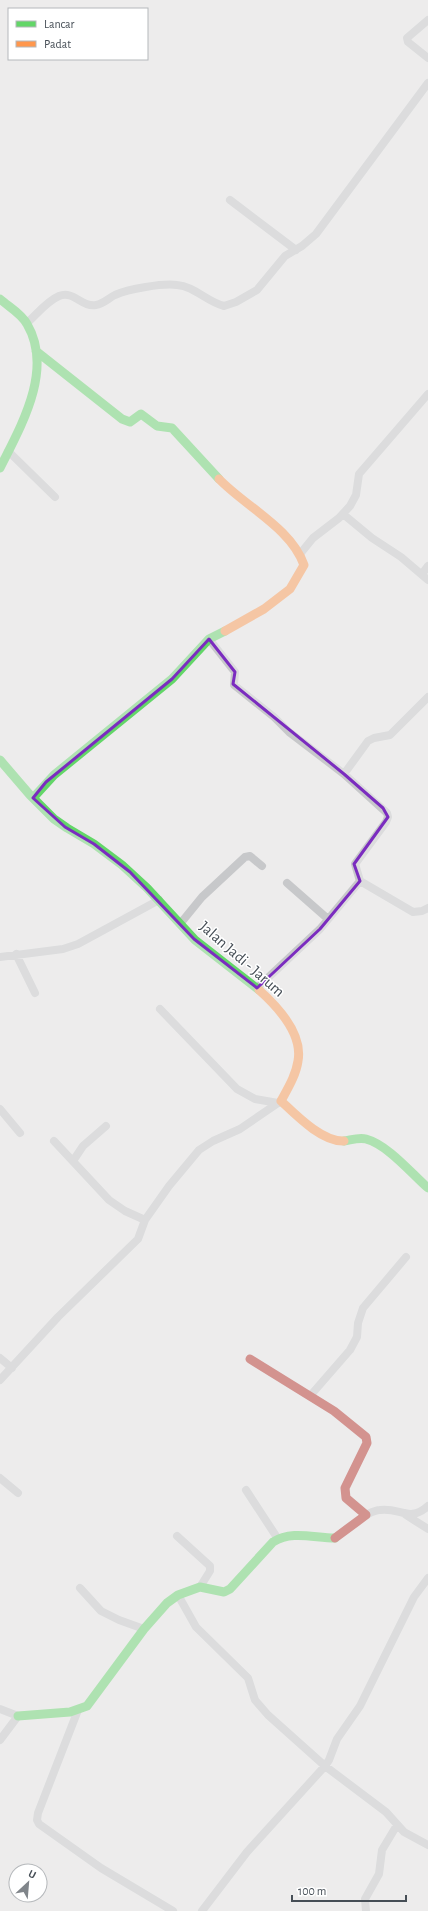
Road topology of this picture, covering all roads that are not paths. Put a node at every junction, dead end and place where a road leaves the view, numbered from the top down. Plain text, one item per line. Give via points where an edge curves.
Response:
1 (428, 20) edge
2 (428, 58) edge
3 (428, 83) edge
4 (230, 200) dead end
5 (296, 250) junction
6 (0, 299) edge
7 (27, 323) junction
8 (36, 351) junction
9 (428, 394) edge
10 (8, 451) junction
11 (0, 468) edge
12 (56, 496) dead end
13 (343, 514) junction
14 (300, 554) junction
15 (428, 566) edge
16 (425, 577) edge
17 (209, 639) junction
18 (428, 697) edge
19 (0, 760) edge
20 (344, 774) junction
21 (33, 798) junction
22 (262, 866) dead end
23 (360, 881) junction
24 (287, 883) dead end
25 (159, 900) junction
26 (428, 908) edge
27 (328, 919) junction
28 (180, 924) junction
29 (16, 954) junction
30 (0, 957) edge
31 (257, 988) junction
32 (35, 993) dead end
33 (160, 1009) dead end
34 (280, 1102) junction
35 (0, 1109) edge
36 (106, 1126) dead end
37 (20, 1133) dead end
38 (54, 1141) dead end
39 (72, 1161) junction
40 (428, 1188) edge
41 (145, 1220) junction
42 (406, 1257) dead end
43 (0, 1358) edge
44 (250, 1359) dead end
45 (12, 1368) junction
46 (0, 1380) edge
47 (310, 1396) junction
48 (0, 1478) edge
49 (246, 1490) dead end
50 (18, 1493) dead end
51 (428, 1506) edge
52 (366, 1515) junction
53 (406, 1515) junction
54 (428, 1529) edge
55 (177, 1536) dead end
56 (278, 1539) junction
57 (428, 1578) edge
58 (200, 1587) junction
59 (80, 1588) dead end
60 (178, 1595) junction
61 (144, 1629) junction
62 (0, 1709) edge
63 (78, 1710) junction
64 (18, 1716) junction
65 (0, 1740) edge
66 (325, 1766) junction
67 (397, 1825) junction
68 (428, 1846) edge
69 (173, 1911) edge
70 (202, 1911) edge
71 (366, 1911) edge

1 - 2 street via 407,38 411,45
3 - 5 street via 324,225
4 - 5 street
5 - 7 street via 285,256 257,290 224,306 177,284 126,291 97,305 85,303 71,295 59,296
6 - 7 street
7 - 8 street
8 - 10 street via 38,370 30,400
8 - 14 street via 126,421 130,422 142,414 157,426 172,428 231,492 280,531
9 - 13 street via 358,474 356,495
10 - 11 street
10 - 12 street
13 - 14 street via 313,538
13 - 16 street
14 - 17 street via 304,565 290,589 264,609
15 - 16 street
17 - 20 street via 235,672 234,685
17 - 21 street via 172,680 54,775
18 - 20 street via 390,735 368,741
19 - 21 street, Jalan Jadi - Jarum
20 - 23 street via 388,814 386,822 355,864
21 - 25 street, Jalan Jadi - Jarum via 65,827 94,844 130,872
22 - 28 street via 250,856 245,857 202,897
23 - 26 street via 413,912
23 - 27 street
24 - 27 street
25 - 28 street, Jalan Jadi - Jarum
25 - 29 street via 78,944 63,949
27 - 31 street via 300,950
28 - 31 street, Jalan Jadi - Jarum via 194,939
29 - 30 street
29 - 32 street
31 - 34 street, Jalan Jadi - Jarum via 280,1012 298,1047 298,1064
33 - 34 street via 237,1089 255,1099
34 - 40 street via 330,1138 344,1141 364,1139 371,1142 396,1158
34 - 41 street via 240,1129 199,1150
35 - 37 street
36 - 39 street via 83,1146
38 - 39 street
39 - 41 street via 109,1200
41 - 45 street via 138,1239 58,1317
42 - 47 street via 363,1308 358,1322 357,1337 350,1350
43 - 45 street
44 - 47 street
45 - 46 street
47 - 52 street via 351,1423 366,1437 367,1443 345,1488 346,1498
48 - 50 street
49 - 56 street
51 - 53 street
52 - 53 street via 381,1510
52 - 56 street via 334,1538 295,1535
53 - 54 street
55 - 58 street via 210,1566 210,1571
56 - 58 street via 230,1589 218,1592
57 - 66 street via 414,1597 360,1706 337,1739
58 - 60 street
59 - 61 street via 101,1610
60 - 61 street
60 - 66 street via 196,1627 248,1678 258,1706
61 - 63 street via 95,1697 87,1706
62 - 64 street
63 - 64 street
63 - 69 street via 37,1820 101,1868
64 - 65 street
66 - 67 street via 372,1800
66 - 70 street via 247,1852
67 - 68 street
67 - 71 street via 382,1850 379,1874 365,1899

